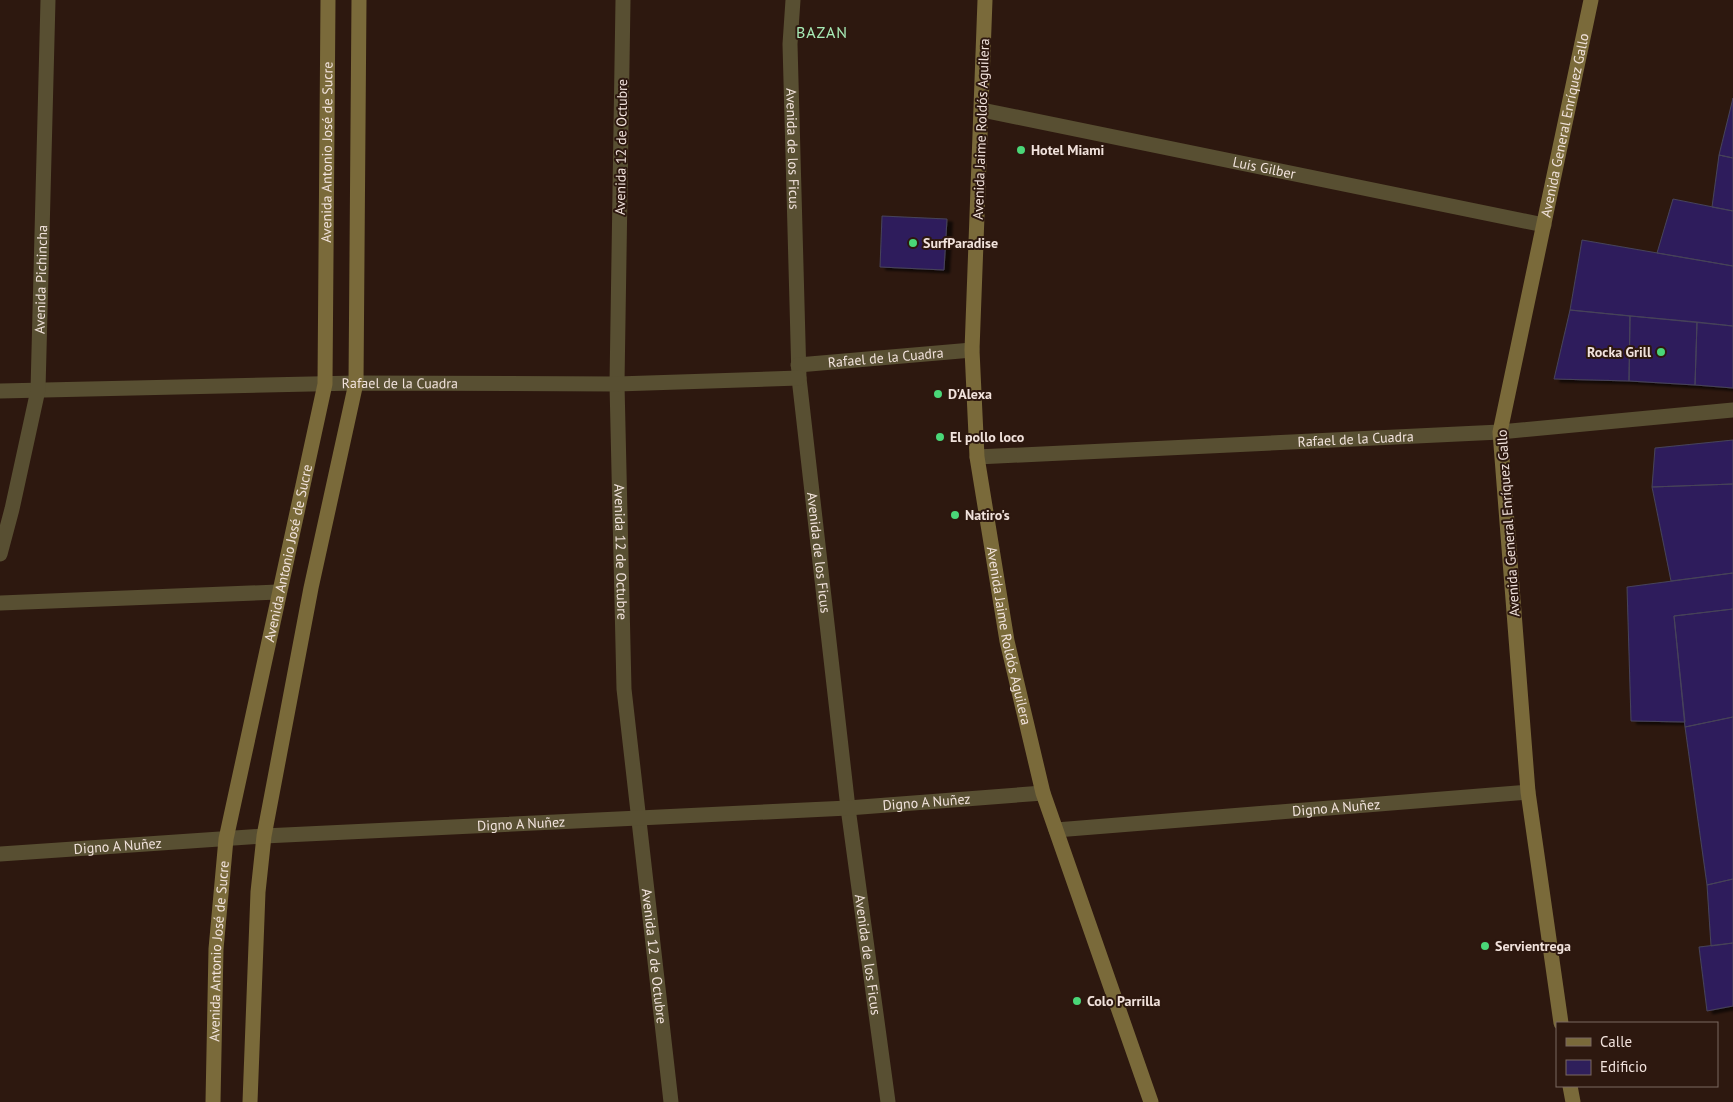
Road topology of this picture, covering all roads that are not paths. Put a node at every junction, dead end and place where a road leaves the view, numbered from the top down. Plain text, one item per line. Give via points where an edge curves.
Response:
1 (48, 0) edge
2 (328, 0) edge
3 (359, 0) edge
4 (623, 0) edge
5 (792, 0) edge
6 (985, 0) edge
7 (1591, 0) edge
8 (982, 110) junction
9 (1544, 225) junction
10 (972, 350) junction
11 (799, 371) junction
12 (356, 383) junction
13 (325, 384) junction
14 (617, 384) junction
15 (38, 390) junction
16 (0, 391) edge
17 (1733, 410) edge
18 (1500, 432) junction
19 (977, 457) junction
20 (0, 554) edge
21 (278, 592) junction
22 (0, 603) edge
23 (1528, 792) junction
24 (1043, 793) junction
25 (848, 808) junction
26 (639, 819) junction
27 (1056, 830) junction
28 (264, 836) junction
29 (226, 839) junction
30 (0, 854) edge
31 (1561, 1022) edge
32 (1570, 1087) edge
33 (213, 1102) edge
34 (250, 1102) edge
35 (670, 1102) edge
36 (888, 1102) edge
37 (1151, 1102) edge
38 (1573, 1102) edge

1 - 15 street, Avenida Pichincha
2 - 13 street, Avenida Antonio José de Sucre
3 - 12 street
4 - 14 street, Avenida 12 de Octubre
5 - 11 street, Avenida de los Ficus via 790,44
6 - 8 street, Avenida Jaime Roldós Aguilera
7 - 9 street, Avenida General Enríquez Gallo
8 - 9 street, Luis Gilber
8 - 10 street, Avenida Jaime Roldós Aguilera
9 - 18 street, Avenida General Enríquez Gallo
10 - 11 street, Rafael de la Cuadra
10 - 19 street, Avenida Jaime Roldós Aguilera
11 - 14 street, Rafael de la Cuadra
11 - 25 street, Avenida de los Ficus
12 - 13 street, Rafael de la Cuadra
12 - 14 street, Rafael de la Cuadra
12 - 28 street via 311,588
13 - 15 street, Rafael de la Cuadra
13 - 21 street, Avenida Antonio José de Sucre
14 - 26 street, Avenida 12 de Octubre via 624,689
15 - 16 street, Rafael de la Cuadra
15 - 20 street, Avenida Pichincha
17 - 18 street, Rafael de la Cuadra
18 - 19 street, Rafael de la Cuadra
18 - 23 street, Avenida General Enríquez Gallo
19 - 24 street, Avenida Jaime Roldós Aguilera via 1007,641
21 - 22 street
21 - 29 street, Avenida Antonio José de Sucre
23 - 27 street, Digno A Nuñez
23 - 31 street, Avenida General Enríquez Gallo
24 - 25 street, Digno A Nuñez
24 - 27 street, Avenida Jaime Roldós Aguilera
25 - 26 street, Digno A Nuñez
25 - 36 street, Avenida de los Ficus
26 - 28 street, Digno A Nuñez
26 - 35 street, Avenida 12 de Octubre
27 - 37 street, Avenida Jaime Roldós Aguilera
28 - 29 street, Digno A Nuñez
28 - 34 street via 258,892
29 - 30 street, Digno A Nuñez
29 - 33 street, Avenida Antonio José de Sucre via 216,949
32 - 38 street

